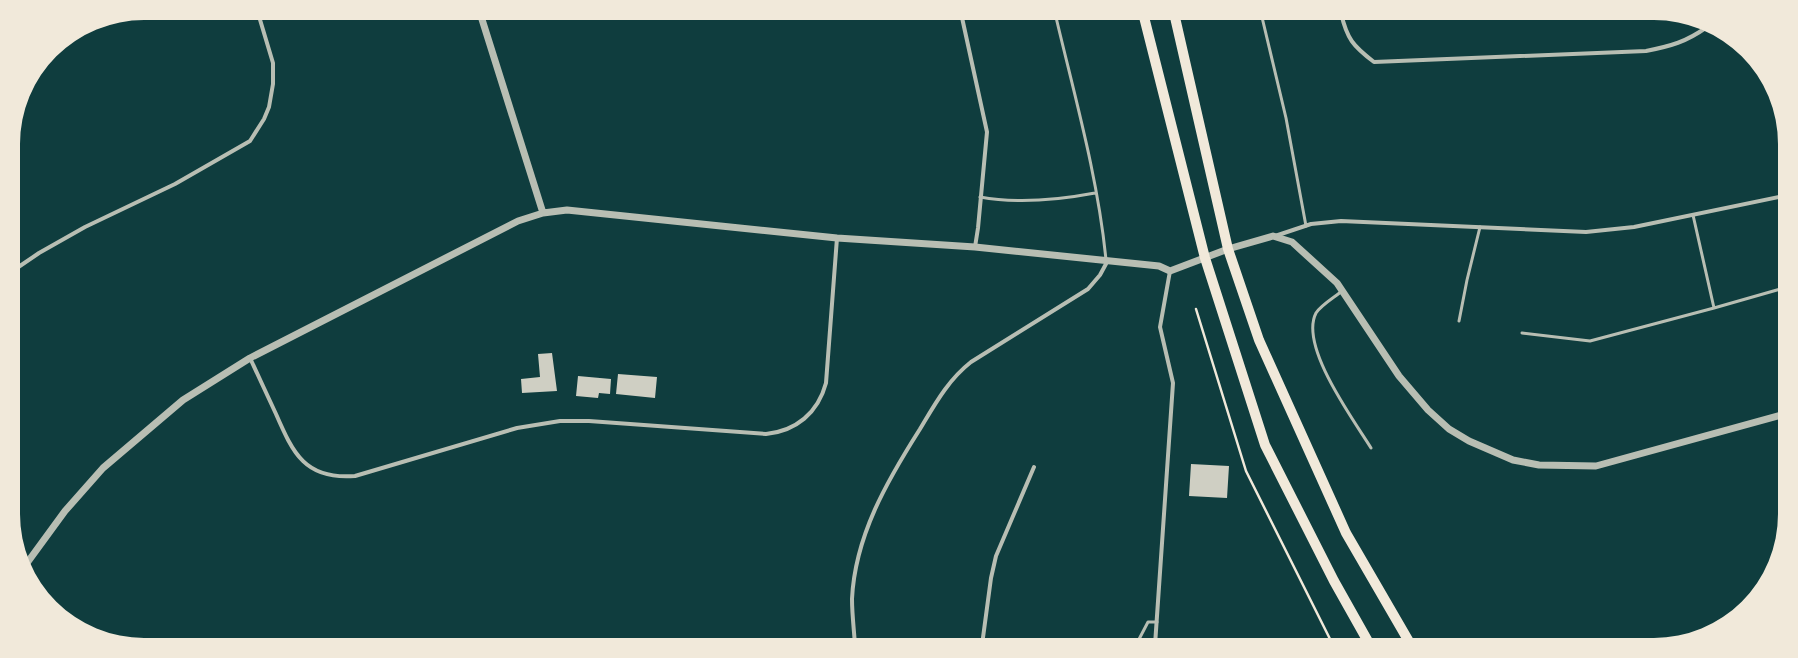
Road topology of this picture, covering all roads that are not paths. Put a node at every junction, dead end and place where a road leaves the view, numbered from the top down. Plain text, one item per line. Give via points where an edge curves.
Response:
1 (260, 20) edge
2 (482, 20) edge
3 (963, 20) edge
4 (1057, 20) edge
5 (1145, 20) edge
6 (1175, 20) edge
7 (1264, 20) edge
8 (1342, 20) edge
9 (1702, 30) edge
10 (1095, 193) junction
11 (980, 197) junction
12 (1778, 197) edge
13 (543, 213) junction
14 (1693, 214) junction
15 (1306, 226) junction
16 (1480, 227) junction
17 (1273, 236) junction
18 (837, 238) junction
19 (975, 247) junction
20 (1228, 249) junction
21 (1205, 258) junction
22 (1107, 262) junction
23 (20, 266) edge
24 (1170, 271) junction
25 (1778, 290) edge
26 (1342, 291) junction
27 (1714, 308) junction
28 (1459, 321) dead end
29 (1522, 333) dead end
30 (250, 358) junction
31 (1778, 416) edge
32 (1371, 448) dead end
33 (1034, 466) dead end
34 (29, 560) edge
35 (1157, 622) junction
36 (855, 638) edge
37 (983, 638) edge
38 (1140, 638) edge
39 (1156, 638) edge
40 (1366, 638) edge
41 (1407, 638) edge

1 - 23 street via 273,63 273,84 269,107 250,141 175,184 85,227
2 - 13 street
3 - 11 street via 987,132
4 - 10 lane
5 - 21 main road
6 - 20 main road
7 - 15 lane via 1286,118
8 - 9 street via 1355,48 1374,62 1646,51 1689,40
10 - 11 lane via 1056,200 994,200
10 - 22 lane
11 - 19 street
12 - 14 street
13 - 18 street via 568,210
13 - 30 street via 518,221
14 - 16 street via 1634,227 1586,232
14 - 27 lane
15 - 16 street via 1341,221
15 - 17 street
16 - 28 lane
17 - 20 street
17 - 26 street via 1292,242 1337,283
18 - 19 street
18 - 30 street via 826,383 823,393 806,418 791,428 774,433 589,420 560,421 517,428 355,476 335,476 306,463 290,447
19 - 22 street
20 - 21 street
20 - 41 main road via 1259,340 1346,533
21 - 24 street
21 - 40 main road via 1265,445
22 - 24 street via 1159,266
22 - 36 street via 1088,289 971,362 942,392 892,472 867,528 858,556 853,586
24 - 35 street via 1160,327 1173,383
25 - 27 lane
26 - 31 street via 1399,376 1428,410 1449,429 1469,441 1513,460 1539,466 1596,466
26 - 32 lane via 1317,311 1312,324 1313,342 1322,366
27 - 29 lane via 1590,341
30 - 34 street via 182,400 103,468 65,511
33 - 37 street via 996,556
35 - 38 lane via 1148,622
35 - 39 street

